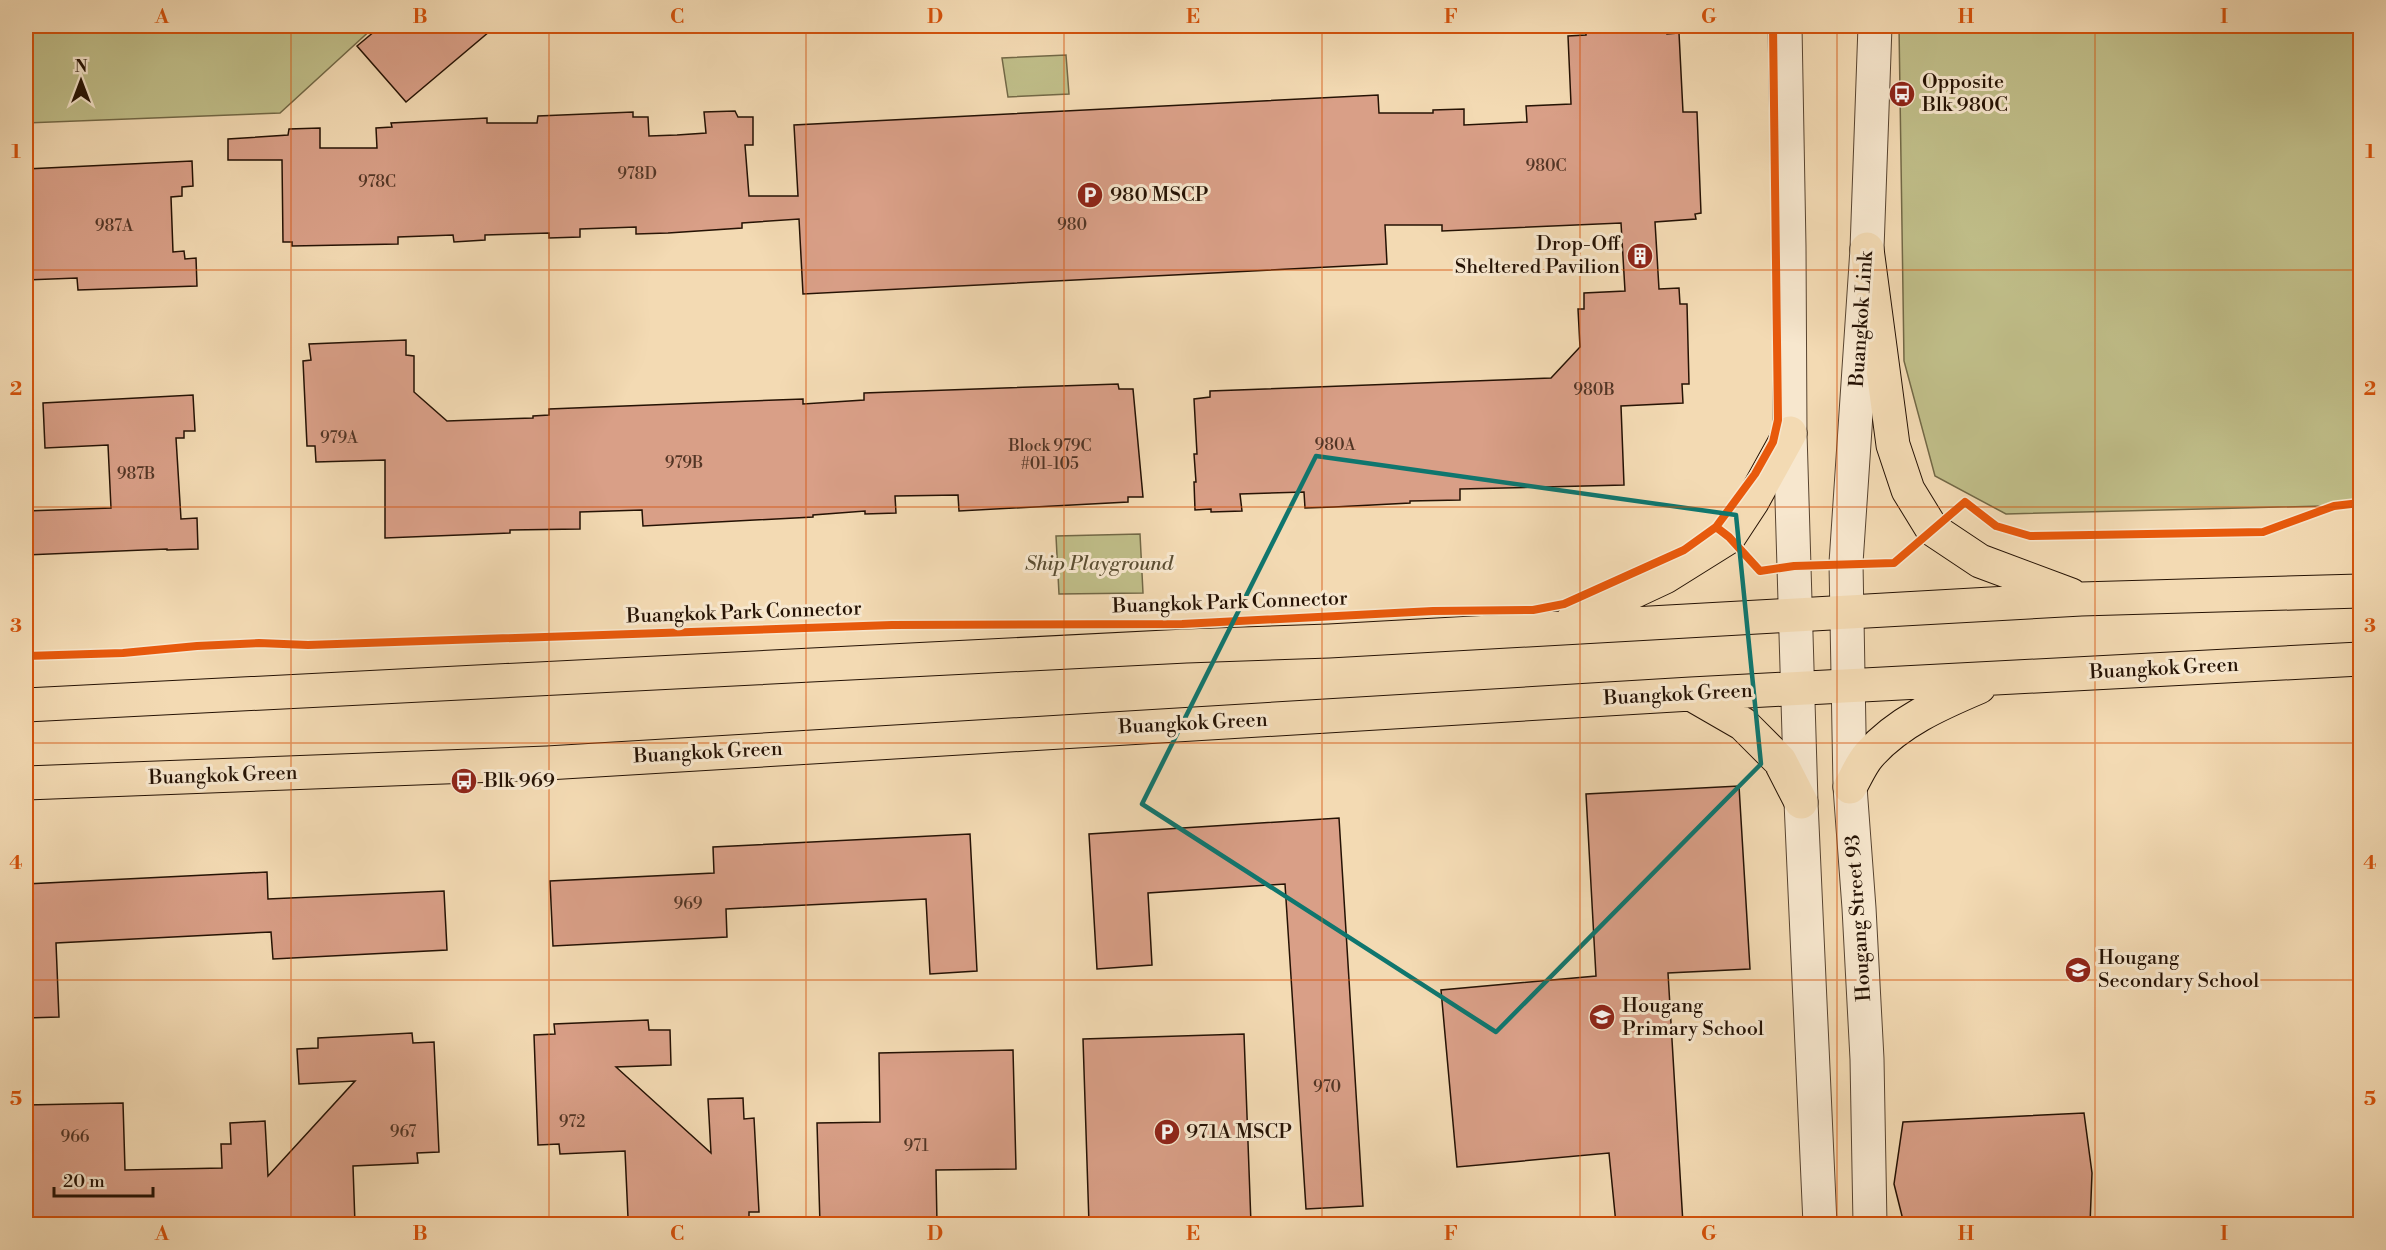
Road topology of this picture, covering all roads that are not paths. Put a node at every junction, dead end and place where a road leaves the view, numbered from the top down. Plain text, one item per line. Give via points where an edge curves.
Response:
1 (1785, 26) edge
2 (1875, 26) edge
3 (1867, 249) junction
4 (1790, 433) junction
5 (2361, 591) edge
6 (2081, 599) junction
7 (1846, 611) junction
8 (1796, 614) junction
9 (1558, 627) junction
10 (2361, 659) edge
11 (1998, 679) junction
12 (1848, 687) junction
13 (1798, 689) junction
14 (1691, 694) junction
15 (26, 705) edge
16 (26, 783) edge
17 (1850, 787) junction
18 (1801, 802) junction
19 (1820, 1224) edge
20 (1870, 1224) edge

1 - 4 street
2 - 3 street, Buangkok Link
3 - 6 main road via 1893,445 1908,490 1932,529 1980,561
3 - 7 street, Buangkok Link
4 - 8 street
4 - 9 main road via 1729,537 1665,577
5 - 6 main road
6 - 7 main road
7 - 8 main road
7 - 12 street, Hougang Street 93
8 - 9 main road
8 - 13 street
9 - 15 main road
10 - 11 main road, Buangkok Green
11 - 12 main road, Buangkok Green
11 - 17 main road via 1934,707 1894,731 1868,757
12 - 13 main road, Buangkok Green
12 - 17 street, Hougang Street 93
13 - 14 main road, Buangkok Green
13 - 18 street
14 - 16 main road, Buangkok Green via 547,763
14 - 18 main road via 1743,724 1780,761
17 - 20 street, Hougang Street 93 via 1867,1059
18 - 19 street

